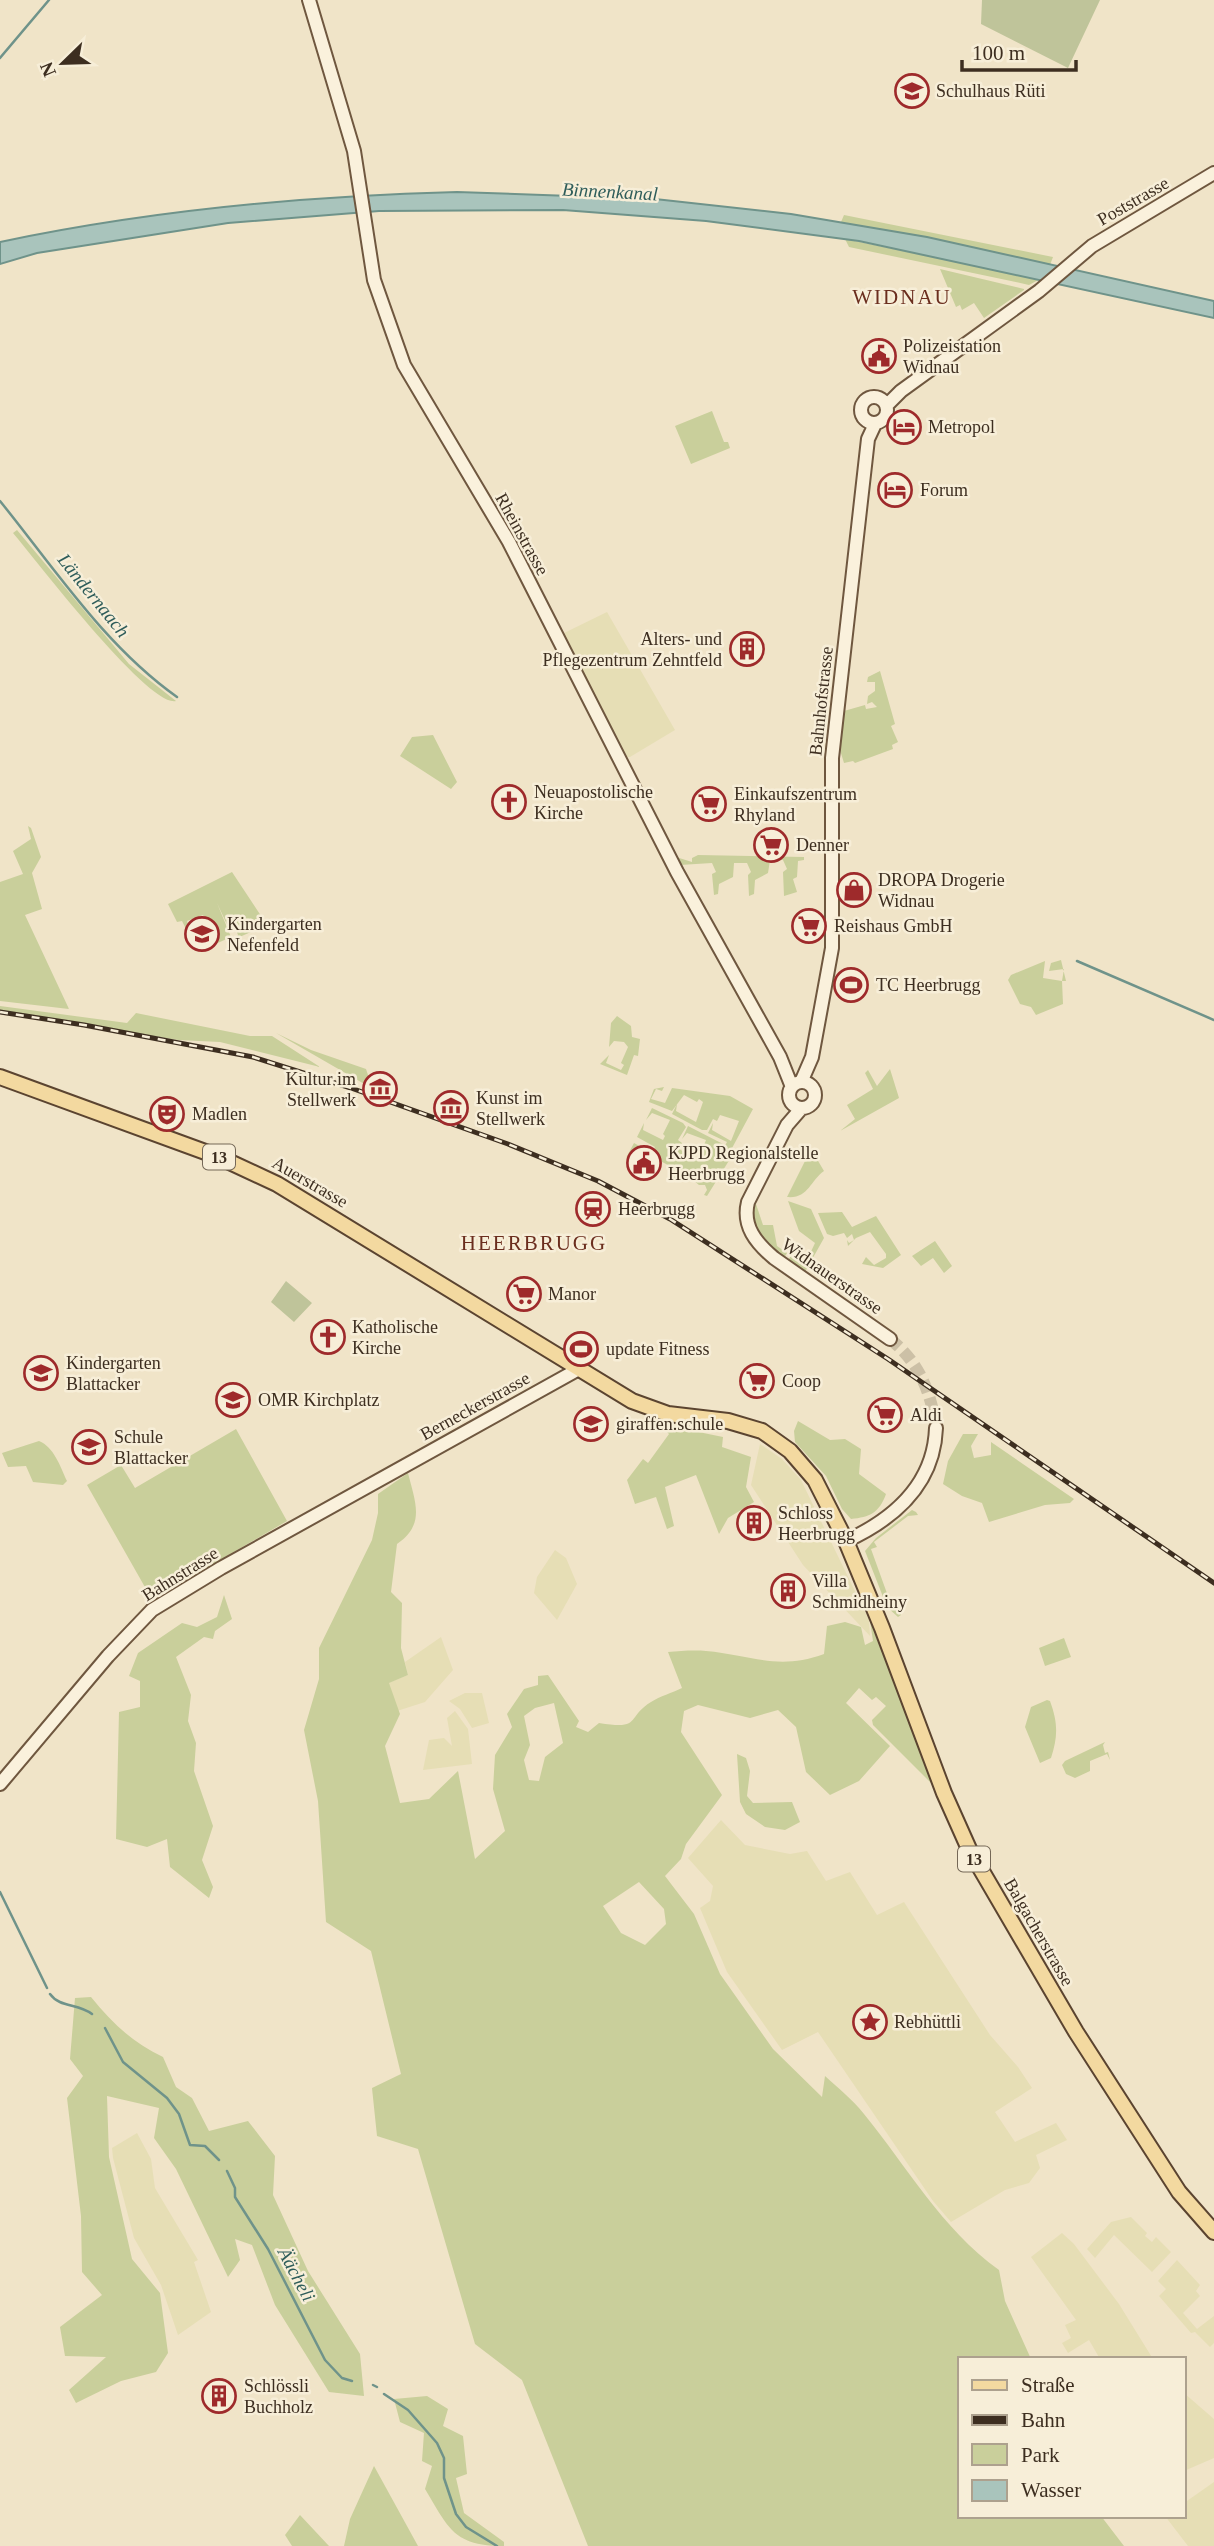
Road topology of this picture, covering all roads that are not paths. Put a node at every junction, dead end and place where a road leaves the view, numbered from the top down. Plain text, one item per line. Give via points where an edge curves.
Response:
1 (309, 0) edge
2 (1214, 173) edge
3 (884, 401) junction
4 (869, 422) junction
5 (0, 1077) edge
6 (802, 1080) junction
7 (796, 1106) junction
8 (890, 1339) tunnel mouth
9 (577, 1370) junction
10 (936, 1428) tunnel mouth
11 (391, 1473) joint
12 (846, 1541) junction
13 (0, 1784) edge
14 (1214, 2232) edge

1 - 6 main road, Rheinstrasse via 354,151 374,280 404,365 509,542 677,872 780,1057
2 - 3 main road, Poststrasse via 1113,232
3 - 4 main road
3 - 4 main road via 873,396 867,400 861,409
4 - 6 main road, Bahnhofstrasse via 831,758 830,968
5 - 9 main road, Auerstrasse / 13 via 219,1157 277,1184
6 - 7 main road
6 - 7 main road, Widnauerstrasse via 814,1102 809,1109
7 - 8 main road, Widnauerstrasse via 748,1202 749,1227 774,1258
9 - 11 main road, Berneckerstrasse
9 - 12 main road, Balgacherstrasse / 13 via 650,1409 744,1425 777,1440 815,1480
10 - 12 main road via 932,1457 911,1496 885,1520
11 - 13 main road, Bahnstrasse via 152,1610
12 - 14 main road, Balgacherstrasse / 13 via 969,1849 1040,1974 1166,2170

